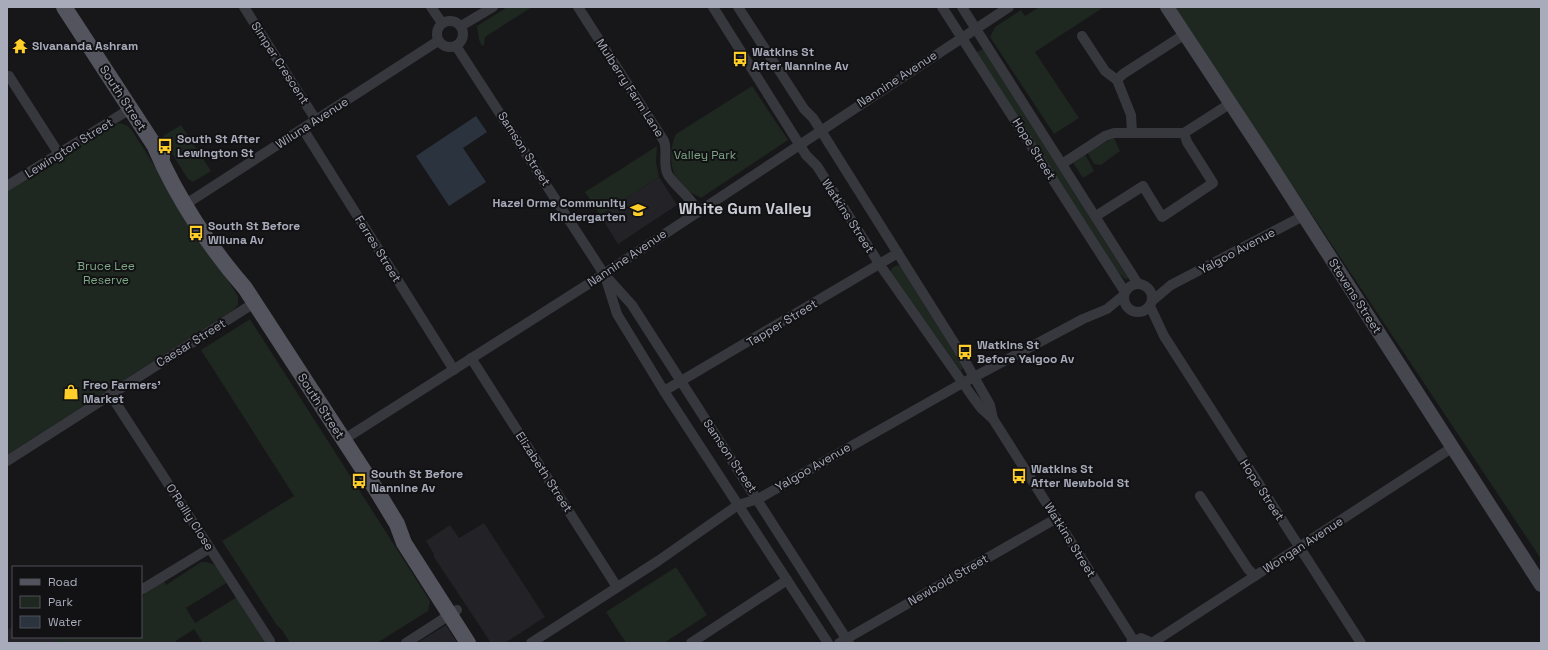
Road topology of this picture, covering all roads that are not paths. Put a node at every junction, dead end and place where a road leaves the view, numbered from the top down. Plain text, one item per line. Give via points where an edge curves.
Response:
1 (64, 7) edge
2 (244, 7) edge
3 (431, 7) edge
4 (493, 7) edge
5 (578, 7) edge
6 (713, 7) edge
7 (738, 7) edge
8 (942, 7) edge
9 (962, 7) edge
10 (1009, 7) edge
11 (1167, 7) edge
12 (442, 23) junction
13 (461, 26) junction
14 (976, 28) junction
15 (1185, 34) junction
16 (962, 36) junction
17 (1082, 36) dead end
18 (438, 41) junction
19 (456, 46) junction
20 (9, 76) dead end
21 (1117, 80) junction
22 (1230, 103) junction
23 (130, 109) junction
24 (316, 120) junction
25 (303, 129) junction
26 (820, 130) junction
27 (1132, 132) junction
28 (1184, 133) junction
29 (800, 144) junction
30 (59, 154) junction
31 (1062, 164) junction
32 (7, 186) edge
33 (189, 202) junction
34 (697, 211) junction
35 (1096, 216) junction
36 (1303, 216) junction
37 (898, 253) junction
38 (880, 265) junction
39 (604, 274) junction
40 (1138, 284) junction
41 (1171, 285) junction
42 (1149, 290) junction
43 (1125, 293) junction
44 (254, 303) junction
45 (1151, 303) junction
46 (1128, 308) junction
47 (1107, 309) junction
48 (1140, 313) junction
49 (1164, 336) junction
50 (471, 358) junction
51 (454, 370) junction
52 (975, 378) junction
53 (681, 382) junction
54 (962, 383) junction
55 (664, 391) junction
56 (110, 394) junction
57 (993, 419) junction
58 (343, 440) junction
59 (1453, 447) junction
60 (7, 462) edge
61 (1200, 496) dead end
62 (758, 498) junction
63 (738, 505) junction
64 (1057, 518) junction
65 (210, 548) junction
66 (1300, 548) junction
67 (1255, 576) junction
68 (787, 580) junction
69 (1541, 585) edge
70 (617, 587) junction
71 (142, 589) edge
72 (454, 612) junction
73 (270, 640) dead end
74 (845, 642) edge
75 (1132, 642) edge
76 (406, 643) edge
77 (468, 643) edge
78 (479, 643) edge
79 (531, 643) edge
80 (691, 643) edge
81 (828, 643) edge
82 (1152, 643) edge
83 (1361, 643) edge

1 - 23 main road, South Street
2 - 24 street, Simper Crescent
3 - 12 street
4 - 13 street
5 - 34 street, Mulberry Farm Lane via 664,141 665,166 668,174 678,189 691,198
6 - 29 street, Watkins Street
7 - 26 street, Watkins Street
8 - 16 street, Hope Street
9 - 14 street, Hope Street
10 - 14 street, Nannine Avenue
11 - 15 street, Stevens Street
12 - 13 street via 452,20
12 - 18 street via 437,31
13 - 19 street via 463,37
14 - 16 street, Nannine Avenue
14 - 31 street, Hope Street
15 - 21 street
15 - 22 street, Stevens Street
16 - 26 street, Nannine Avenue
16 - 43 street, Hope Street
17 - 21 street via 1105,71
18 - 19 street via 446,47
18 - 24 street, Wiluna Avenue
19 - 39 street, Samson Street
20 - 30 street
21 - 27 street via 1131,114
22 - 28 street
22 - 36 street, Stevens Street
23 - 30 street, Lewington Street
23 - 33 main road, South Street via 156,149 174,170
24 - 25 street, Wiluna Avenue
25 - 33 street, Wiluna Avenue
25 - 51 street, Ferres Street
26 - 29 street, Nannine Avenue
26 - 37 street, Watkins Street
27 - 28 street
27 - 31 street via 1105,136
28 - 35 street via 1187,142 1214,183 1162,217 1143,186
29 - 34 street, Nannine Avenue
29 - 38 street, Watkins Street via 817,166
30 - 32 street, Lewington Street
31 - 35 street, Hope Street
33 - 44 main road, South Street via 230,257
34 - 39 street, Nannine Avenue
35 - 40 street, Hope Street
36 - 41 street, Yalgoo Avenue
36 - 59 street, Stevens Street
37 - 38 street, Tapper Street
37 - 52 street, Watkins Street
38 - 53 street, Tapper Street
38 - 54 street, Watkins Street
39 - 50 street, Nannine Avenue
39 - 53 street, Samson Street via 632,305
39 - 55 street, Samson Street via 617,314
40 - 42 street
40 - 43 street via 1130,286
41 - 42 street, Yalgoo Avenue
41 - 45 street, Yalgoo Avenue
42 - 45 street
43 - 46 street via 1125,304
43 - 47 street, Yalgoo Avenue
44 - 56 street, Caesar Street
44 - 58 main road, South Street
45 - 48 street
45 - 49 street, Hope Street
46 - 47 street, Yalgoo Avenue
46 - 48 street
47 - 52 street, Yalgoo Avenue via 1083,319
48 - 49 street, Hope Street
49 - 66 street, Hope Street
50 - 51 street, Nannine Avenue
50 - 70 street, Elizabeth Street
51 - 58 street, Nannine Avenue
52 - 54 street, Yalgoo Avenue
52 - 57 street, Watkins Street via 990,405
53 - 55 street, Tapper Street
53 - 62 street, Samson Street
54 - 57 street, Watkins Street
54 - 62 street, Yalgoo Avenue
55 - 63 street, Samson Street
56 - 60 street, Caesar Street
56 - 65 street, O'Reilly Close
57 - 64 street, Watkins Street
58 - 72 main road, South Street via 397,524 404,543
59 - 66 street, Wongan Avenue
59 - 69 street, Stevens Street
61 - 67 street
62 - 63 street, Yalgoo Avenue
62 - 74 street, Samson Street
63 - 68 street, Samson Street
63 - 70 street, Yalgoo Avenue
64 - 74 street, Newbold Street
64 - 75 street, Watkins Street
65 - 71 street
65 - 73 street, O'Reilly Close
66 - 67 street, Wongan Avenue
66 - 83 street, Hope Street
67 - 82 street, Wongan Avenue
68 - 80 street
68 - 81 street, Samson Street
70 - 79 street, Yalgoo Avenue
72 - 76 street
72 - 77 main road, South Street
72 - 78 main road, South Street
75 - 82 street, Watkins Street via 1142,638

